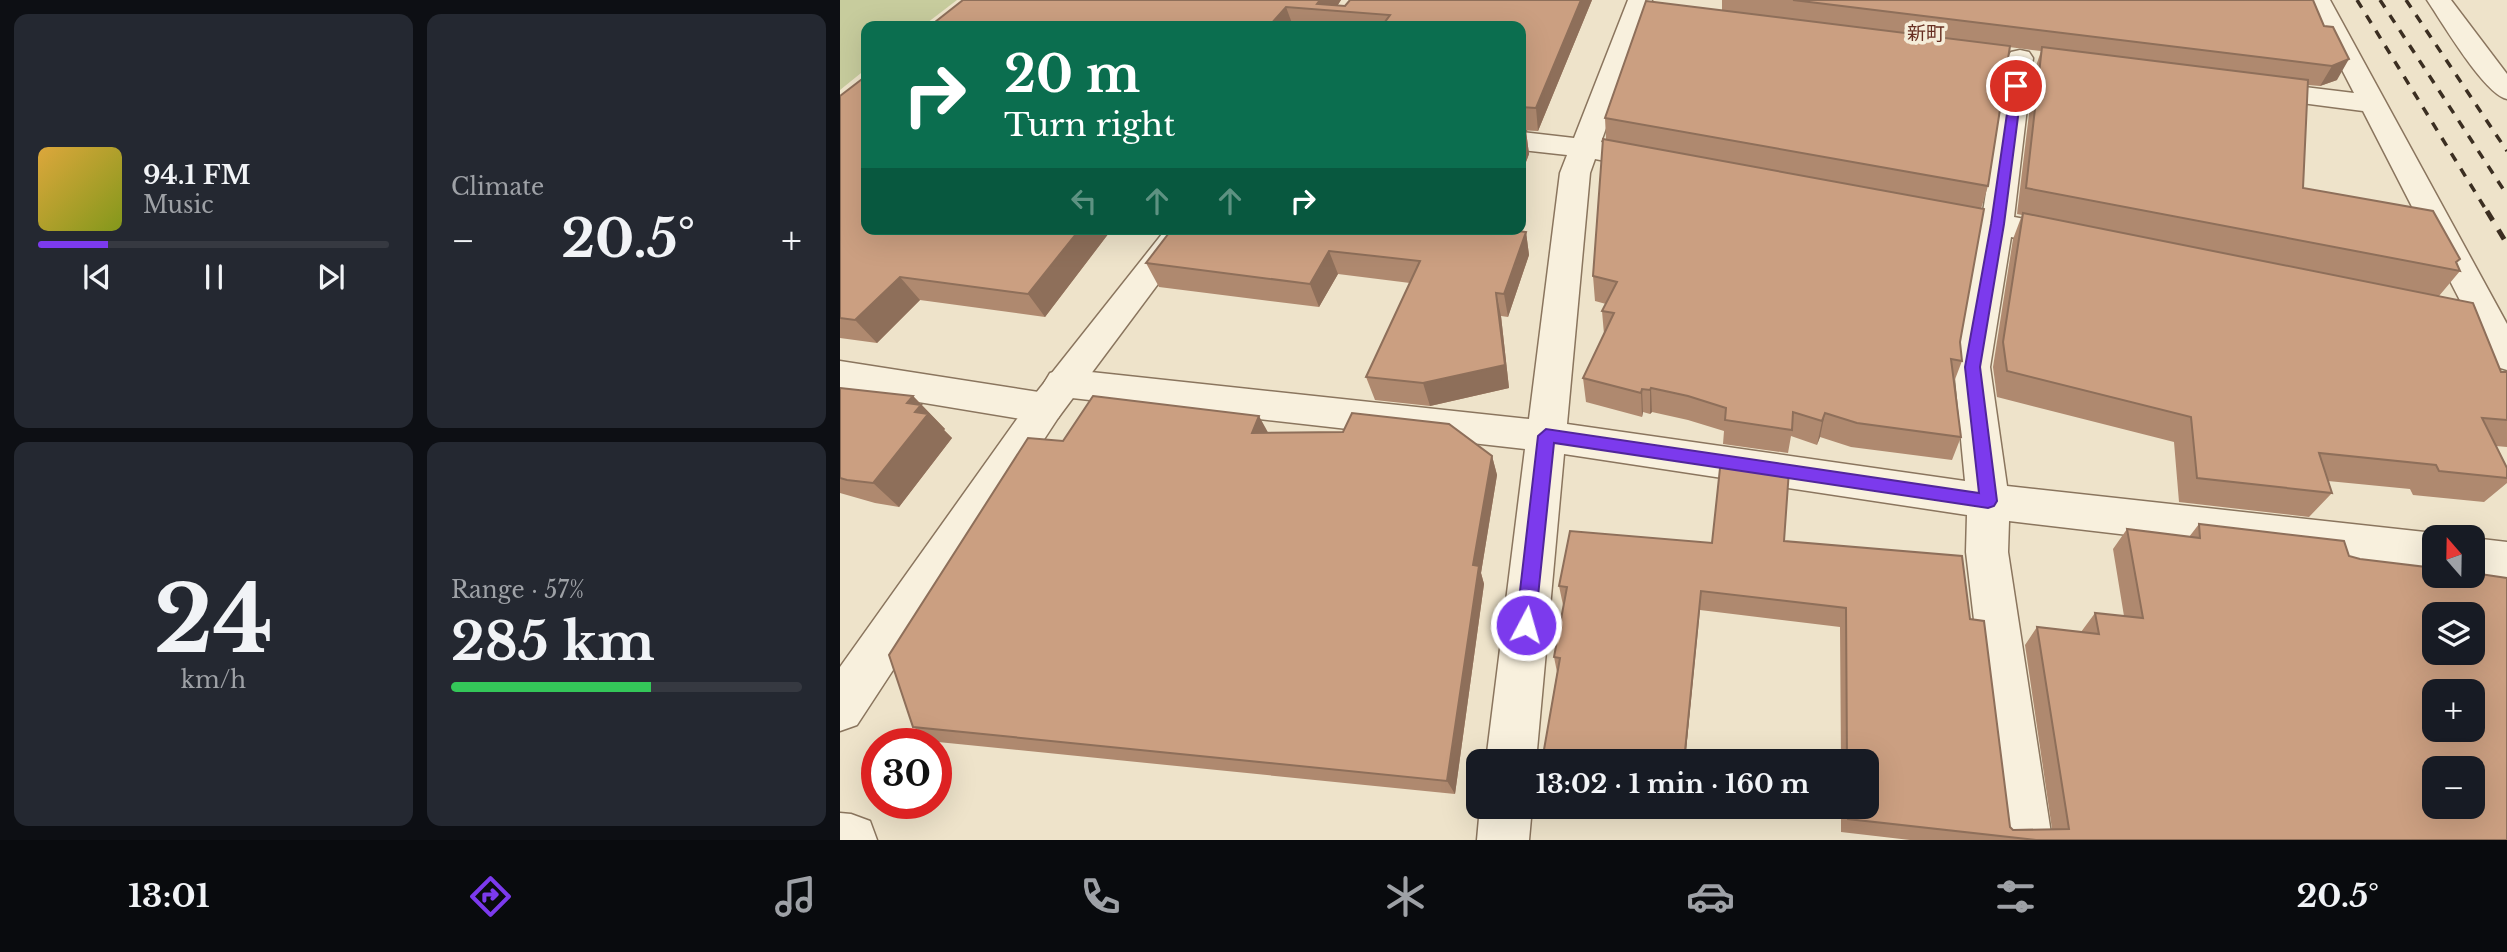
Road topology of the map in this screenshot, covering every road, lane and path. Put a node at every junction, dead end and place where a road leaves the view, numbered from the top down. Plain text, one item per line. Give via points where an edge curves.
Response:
1 (2318, 0) edge
2 (2439, 0) edge
3 (1637, 6) edge
4 (1663, 15) edge
5 (2020, 58) dead end
6 (2237, 86) edge
7 (2507, 91) edge
8 (2372, 104) junction
9 (1526, 142) edge
10 (1584, 148) junction
11 (1680, 167) edge
12 (1899, 208) edge
13 (1997, 224) junction
14 (1178, 235) edge
15 (2104, 243) edge
16 (2445, 312) edge
17 (2486, 321) junction
18 (2507, 357) edge
19 (840, 375) edge
20 (1054, 395) junction
21 (1546, 436) junction
22 (1988, 501) junction
23 (2422, 551) edge
24 (2485, 558) edge
25 (2507, 561) edge
26 (840, 708) edge
27 (1512, 749) edge
28 (1505, 819) edge
29 (840, 839) edge
30 (851, 840) edge
31 (1503, 840) edge
32 (2026, 840) edge

1 - 8 street
2 - 7 street
3 - 4 street
3 - 10 street
5 - 13 street
6 - 8 street
8 - 17 street
9 - 10 street
10 - 11 street
10 - 21 street via 1575,173
12 - 13 street
13 - 15 street
13 - 22 street via 1972,367
14 - 20 street
16 - 17 street
17 - 18 street
19 - 20 street
20 - 21 street
20 - 26 street
21 - 22 street
21 - 27 street
22 - 23 street
22 - 32 street via 1987,552
24 - 25 street
28 - 31 street
29 - 30 street

